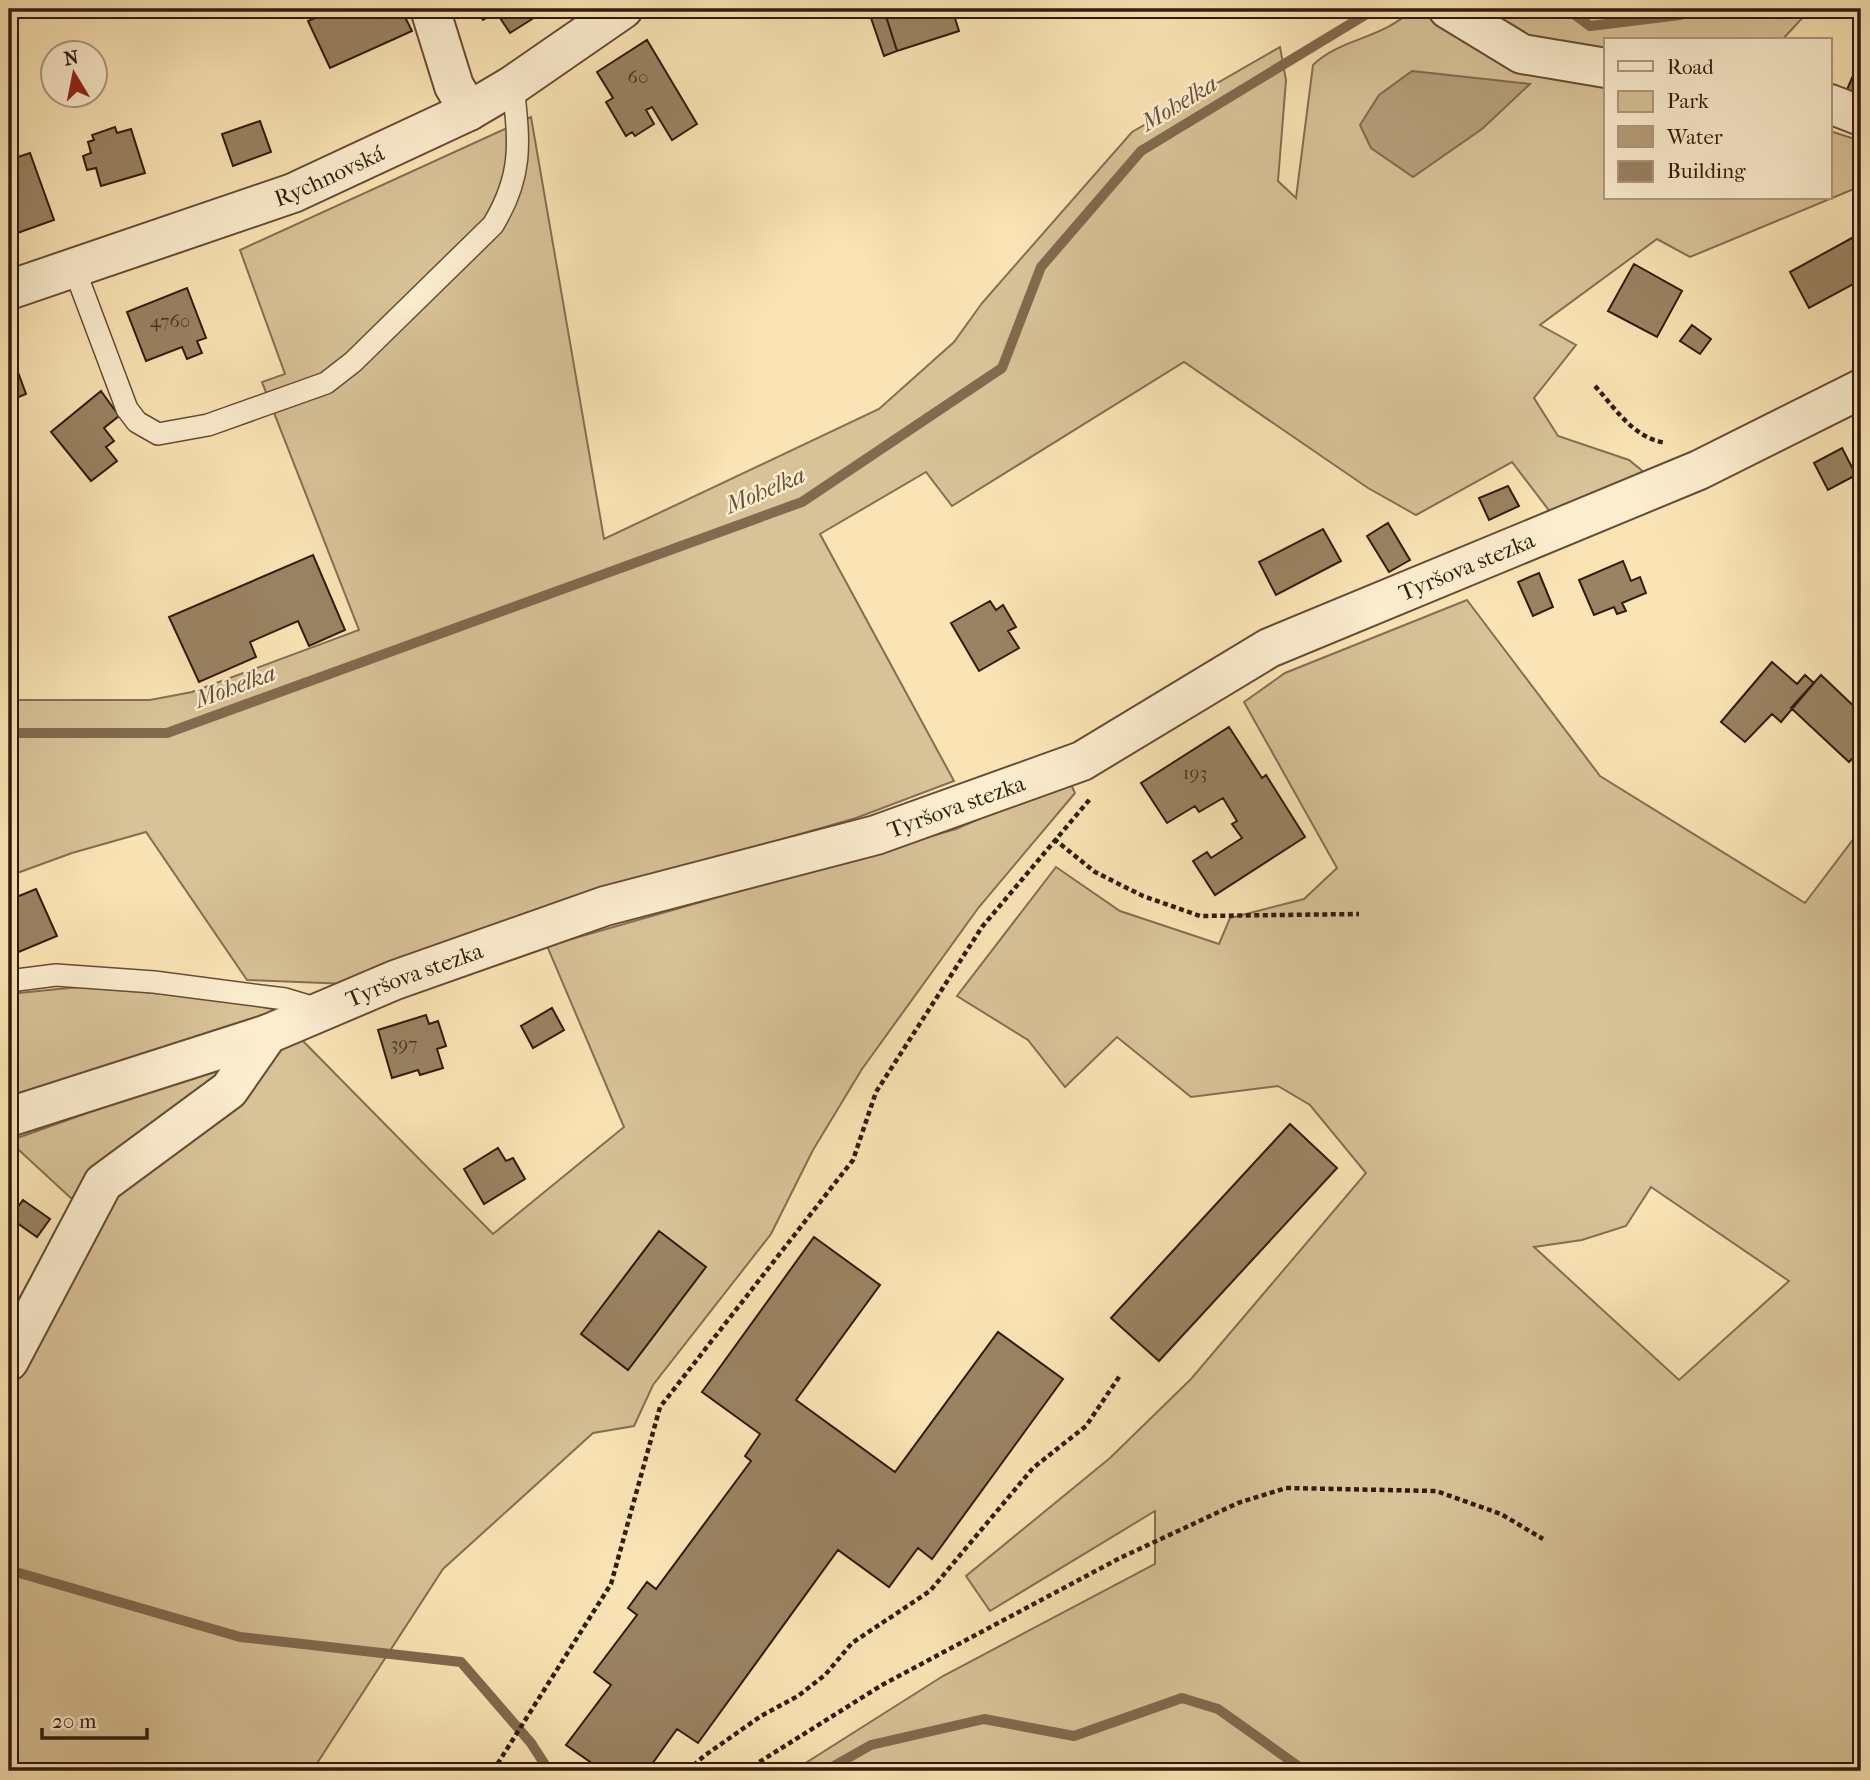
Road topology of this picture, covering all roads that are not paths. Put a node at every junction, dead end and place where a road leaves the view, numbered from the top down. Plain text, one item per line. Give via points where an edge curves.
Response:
1 (430, 9) edge
2 (623, 9) edge
3 (1448, 9) edge
4 (1604, 68) edge
5 (513, 85) junction
6 (1832, 105) edge
7 (469, 111) junction
8 (1861, 116) edge
9 (74, 268) junction
10 (9, 290) edge
11 (1861, 389) edge
12 (9, 981) edge
13 (324, 1011) junction
14 (268, 1034) junction
15 (9, 1117) edge
16 (9, 1361) edge

1 - 7 street via 454,86
2 - 5 street, Rychnovská
3 - 4 street via 1522,54
5 - 7 street, Rychnovská
5 - 9 lane via 518,164 505,205 493,225 354,362 326,383 208,425 158,434 137,422 127,409
6 - 8 street
7 - 9 street, Rychnovská via 293,192
9 - 10 street, Rychnovská
11 - 13 street, Tyršova stezka via 1699,470 1269,648 1082,761 876,835 605,906 395,980
12 - 13 lane via 56,975 154,982 285,999
13 - 14 street, Tyršova stezka
14 - 15 street, Tyršova stezka
14 - 16 street via 229,1090 103,1183

